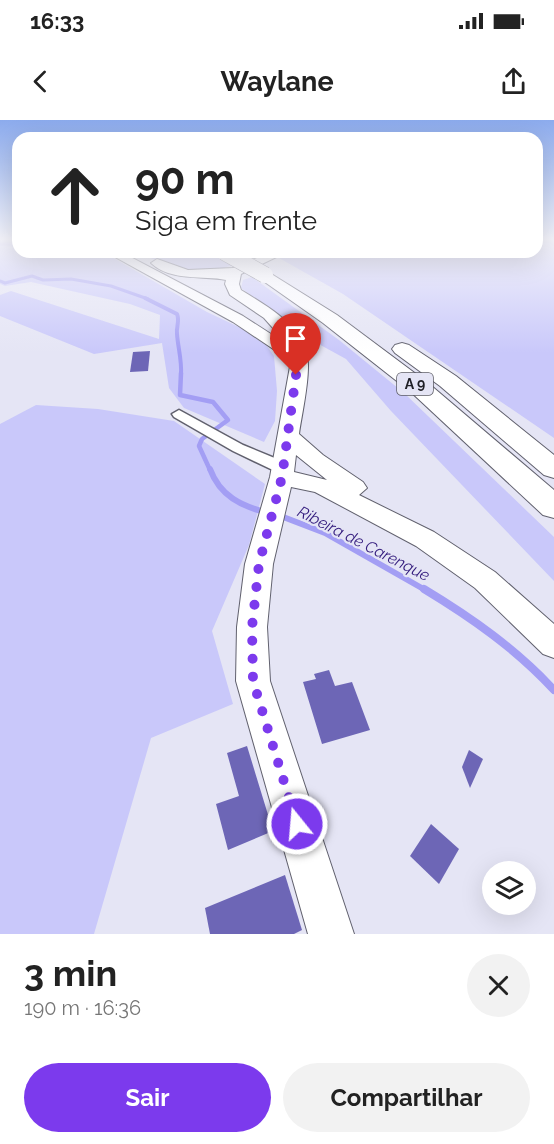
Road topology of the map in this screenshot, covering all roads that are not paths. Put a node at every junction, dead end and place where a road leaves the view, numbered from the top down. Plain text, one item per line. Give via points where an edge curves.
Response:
1 (164, 277) edge
2 (168, 277) edge
3 (222, 277) edge
4 (234, 277) edge
5 (287, 277) edge
6 (293, 277) edge
7 (189, 289) junction
8 (300, 360) junction
9 (179, 414) dead end
10 (289, 436) junction
11 (323, 466) junction
12 (554, 469) edge
13 (279, 487) junction
14 (554, 507) edge
15 (485, 580) junction
16 (554, 644) edge
17 (331, 934) edge

1 - 7 main road
2 - 7 main road
3 - 7 main road
4 - 8 main road via 235,292 268,315 296,342
5 - 14 highway, A 9 via 330,319 420,388
6 - 12 highway, A 9 via 448,381
7 - 8 main road
8 - 10 main road
9 - 13 street via 224,440
10 - 11 main road
10 - 13 main road
11 - 13 main road
11 - 15 main road via 426,533
13 - 15 main road via 322,486 425,539
13 - 17 main road via 259,564 252,627 253,681
15 - 16 main road

